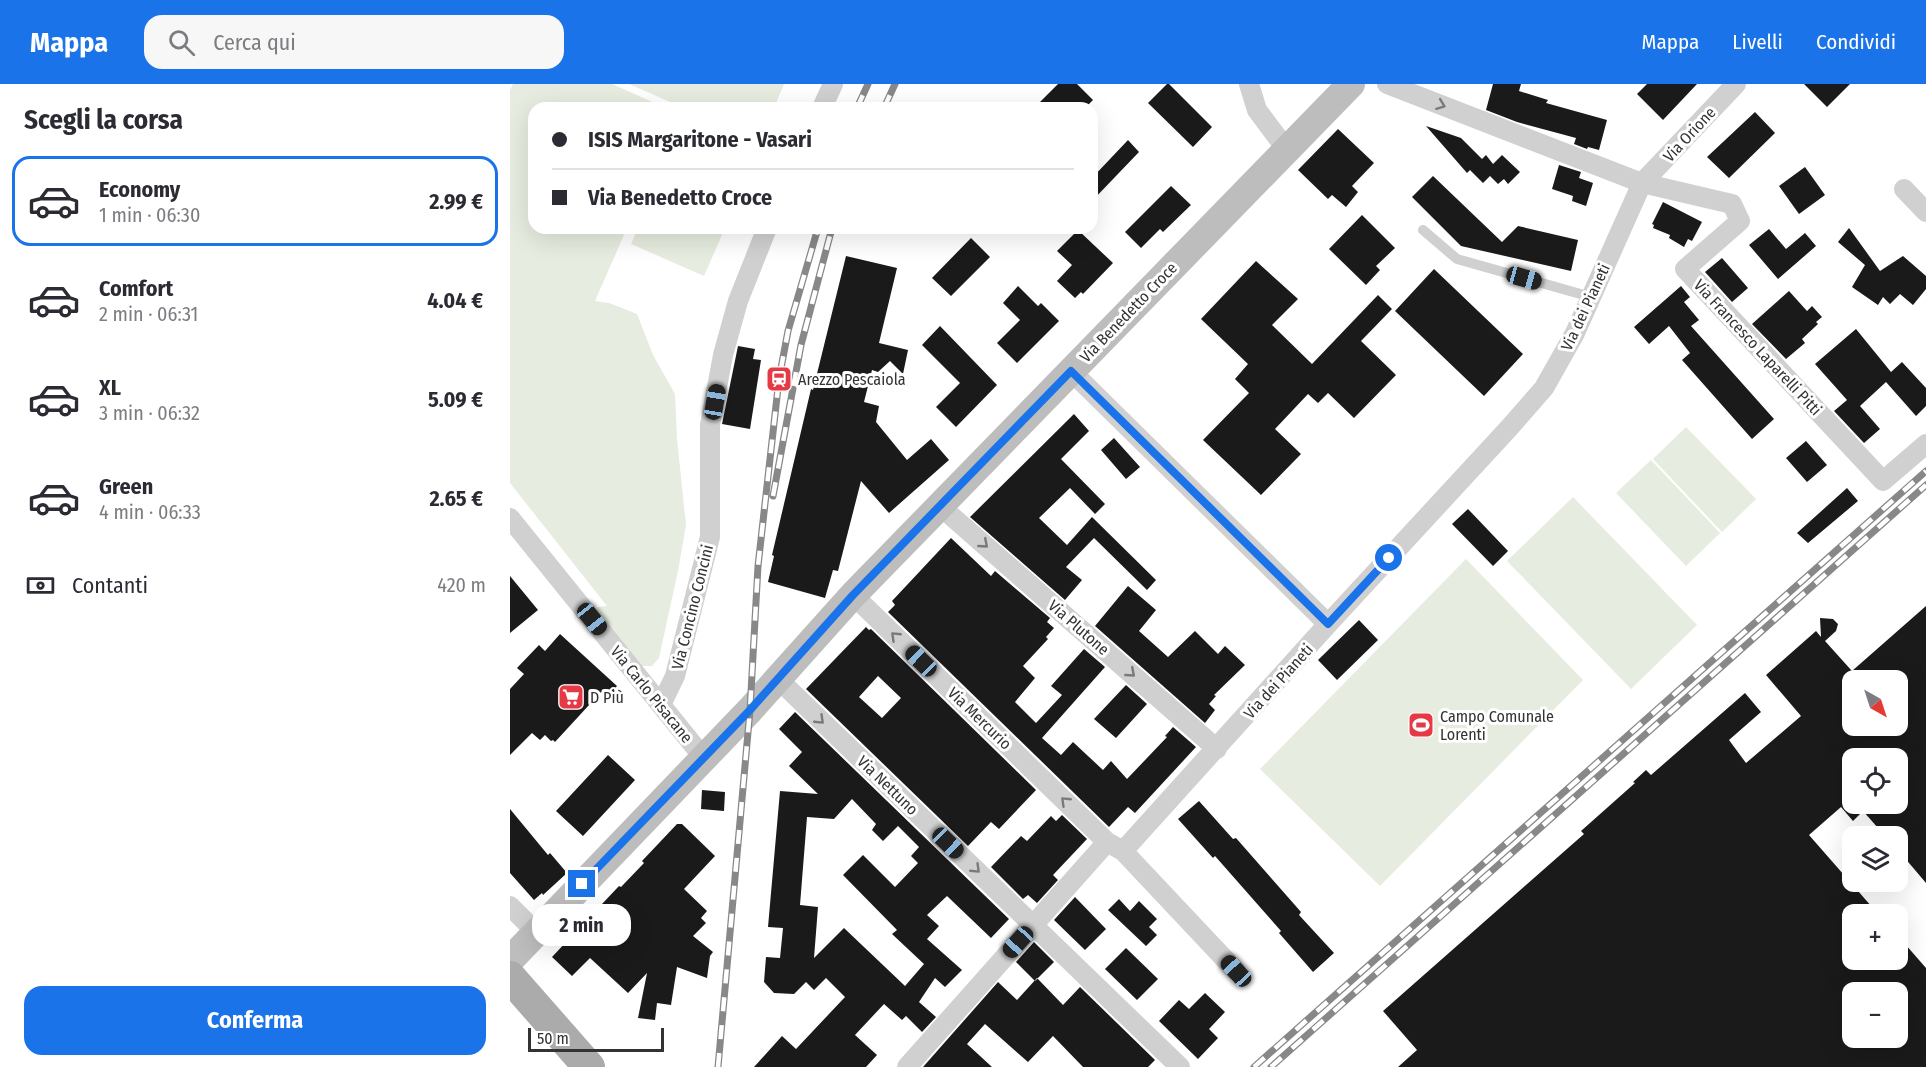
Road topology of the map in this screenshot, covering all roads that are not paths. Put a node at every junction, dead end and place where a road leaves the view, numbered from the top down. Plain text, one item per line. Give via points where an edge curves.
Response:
1 (833, 84) edge
2 (1249, 84) edge
3 (1351, 84) edge
4 (1387, 84) edge
5 (1736, 84) edge
6 (825, 102) edge
7 (1287, 150) junction
8 (1642, 183) junction
9 (1904, 189) dead end
10 (1926, 212) edge
11 (1423, 230) dead end
12 (765, 234) edge
13 (1591, 297) junction
14 (1071, 371) junction
15 (1926, 444) edge
16 (940, 506) junction
17 (510, 518) edge
18 (853, 595) junction
19 (1328, 624) junction
20 (778, 679) junction
21 (662, 705) junction
22 (1217, 749) junction
23 (703, 758) junction
24 (1115, 846) junction
25 (510, 906) edge
26 (1034, 924) junction
27 (536, 932) junction
28 (510, 960) edge
29 (1236, 971) dead end
30 (510, 977) edge
31 (589, 1067) edge
32 (907, 1067) edge
33 (1179, 1067) edge

1 - 6 street
2 - 7 street via 1257,110
3 - 7 main road, Via Benedetto Croce
4 -> 8 street, Via Francesco Laparelli Pitti
5 - 8 street, Via Orione
7 - 14 main road, Via Benedetto Croce
8 - 13 street, Via dei Pianeti
8 - 15 street, Via Francesco Laparelli Pitti via 1732,204 1740,221 1685,269 1883,481
9 - 10 street
11 - 13 lane via 1457,259
12 - 21 street, Via Concino Concini via 738,301 723,355 710,425 710,537 675,676
13 - 19 street, Via dei Pianeti via 1544,388
14 - 16 main road, Via Benedetto Croce
14 - 19 street
16 - 18 main road, Via Benedetto Croce
16 -> 22 street, Via Plutone
17 - 21 street, Via Carlo Pisacane
18 - 20 main road, Via Benedetto Croce
24 -> 18 street, Via Mercurio
19 - 22 street, Via dei Pianeti
20 - 23 main road, Via Benedetto Croce
20 -> 26 street, Via Nettuno
21 - 23 street, Via Carlo Pisacane
22 - 24 street, Via dei Pianeti
23 - 27 main road, Via Benedetto Croce
24 - 26 street, Via dei Pianeti
24 - 29 street, Via Mercurio
25 - 27 street
26 - 32 street, Via dei Pianeti
26 - 33 street, Via Nettuno
27 - 28 main road, Via Benedetto Croce
30 - 31 main road

